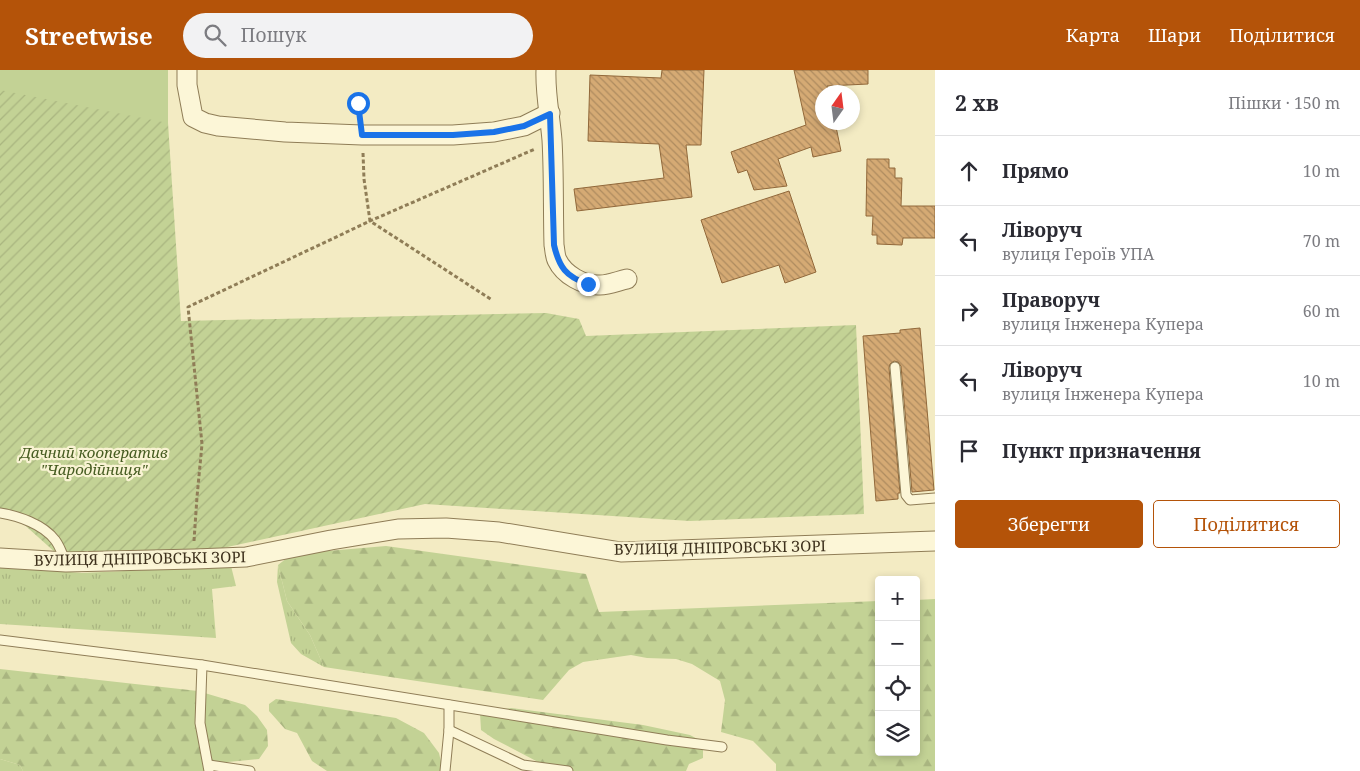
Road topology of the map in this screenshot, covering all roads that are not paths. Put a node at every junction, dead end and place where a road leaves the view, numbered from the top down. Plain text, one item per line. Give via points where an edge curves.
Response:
1 (187, 70) edge
2 (546, 70) edge
3 (550, 114) junction
4 (627, 279) dead end
5 (895, 367) dead end
6 (935, 498) edge
7 (0, 513) edge
8 (935, 541) edge
9 (0, 558) edge
10 (66, 562) junction
11 (0, 640) edge
12 (202, 665) junction
13 (449, 705) junction
14 (449, 730) junction
15 (722, 748) dead end
16 (209, 768) edge
17 (250, 771) edge
18 (446, 771) edge
19 (568, 771) edge

1 - 3 street via 193,117 218,126 362,135 453,135 524,126
2 - 3 street via 545,87
3 - 4 street via 557,261 566,272 588,284 600,285
5 - 6 lane via 906,495 910,500
7 - 10 lane via 38,526 55,540
8 - 10 street, ВУЛИЦЯ ДНІПРОВСЬКІ ЗОРІ via 621,552 499,532 417,528 341,538 246,557
9 - 10 street, ВУЛИЦЯ ДНІПРОВСЬКІ ЗОРІ
11 - 12 lane
12 - 13 lane
12 - 16 lane via 200,723
13 - 14 lane
13 - 15 lane
14 - 18 lane
14 - 19 lane via 523,765
16 - 17 lane

